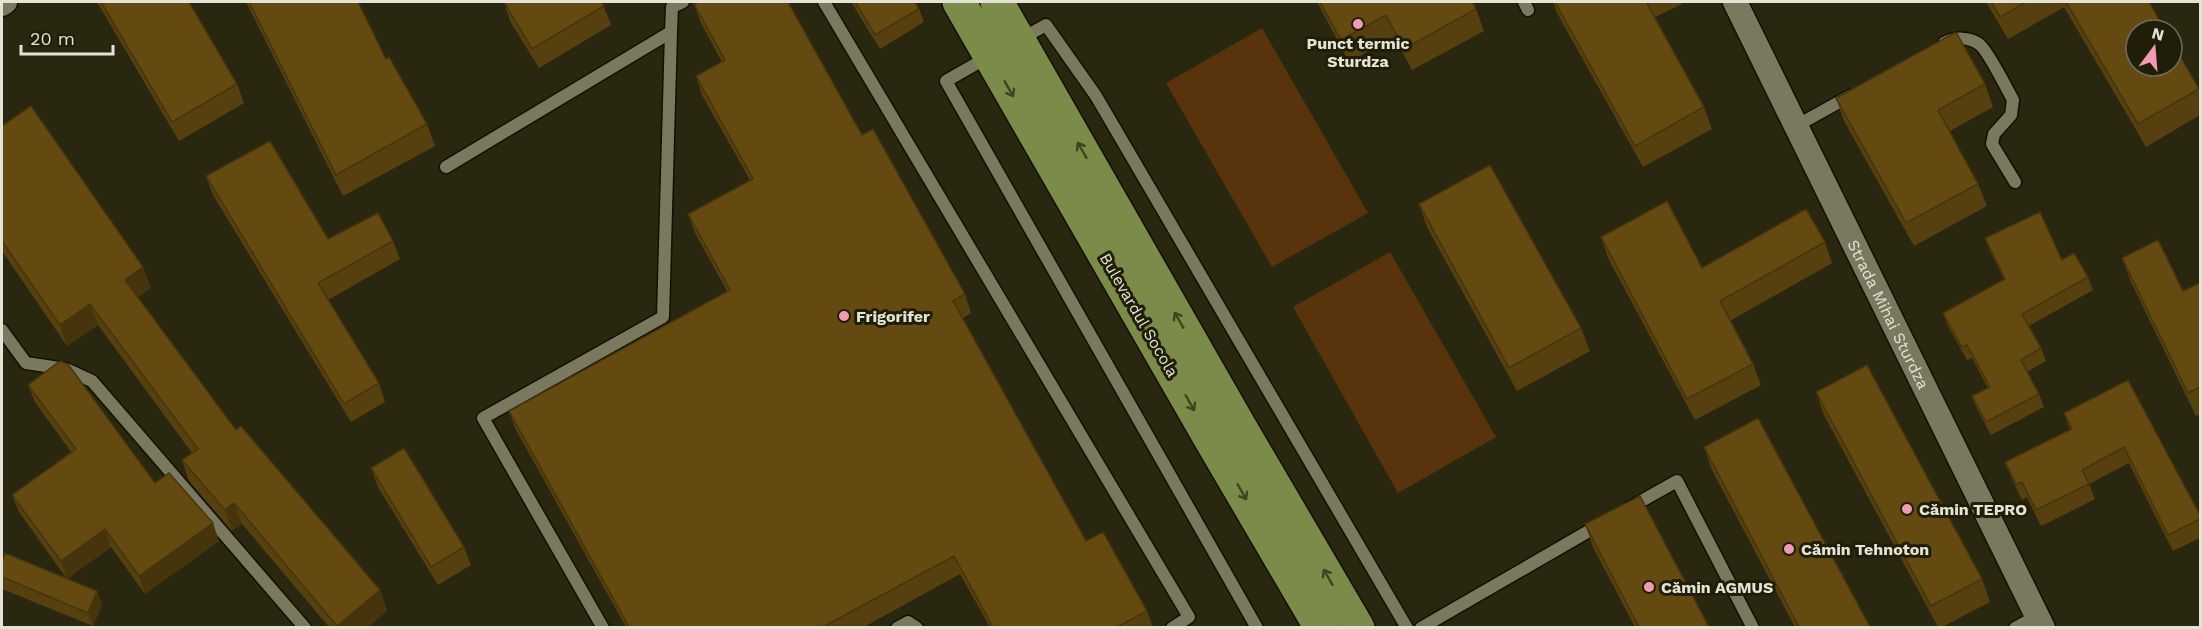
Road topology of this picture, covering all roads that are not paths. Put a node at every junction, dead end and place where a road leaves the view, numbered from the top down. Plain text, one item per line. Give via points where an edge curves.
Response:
1 (5, 2) edge
2 (683, 2) edge
3 (824, 2) edge
4 (959, 2) edge
5 (998, 2) edge
6 (1735, 2) edge
7 (2, 4) edge
8 (671, 32) junction
9 (1004, 48) junction
10 (1929, 51) edge
11 (1857, 92) edge
12 (1796, 126) junction
13 (446, 167) dead end
14 (2015, 182) dead end
15 (2, 330) edge
16 (1225, 434) junction
17 (2040, 622) edge
18 (305, 627) edge
19 (603, 627) edge
20 (897, 627) edge
21 (917, 627) edge
22 (1172, 627) edge
23 (1257, 627) edge
24 (1321, 627) edge
25 (1358, 627) edge
26 (1407, 627) edge
27 (1421, 627) edge
28 (1754, 627) edge
29 (2015, 627) edge

1 - 7 street
2 - 8 lane via 672,7
3 - 22 lane via 1189,617
4 - 9 main road, Bulevardul Socola
5 - 9 main road, Bulevardul Socola
6 - 12 street, Strada Mihai Sturdza
8 - 13 lane
8 - 19 lane via 663,317 483,418
9 - 16 main road, Bulevardul Socola
9 - 23 lane via 946,81
9 - 26 lane via 1046,25 1096,96
10 - 14 lane via 1949,40 1964,38 1981,45 2013,100 2011,115 1994,134 1992,144
11 - 12 lane
12 - 17 street, Strada Mihai Sturdza
15 - 18 lane via 26,363 66,369 92,381
16 -> 24 main road, Bulevardul Socola
25 -> 16 main road, Bulevardul Socola
17 - 29 lane
20 - 21 lane via 908,622
27 - 28 lane via 1677,481

